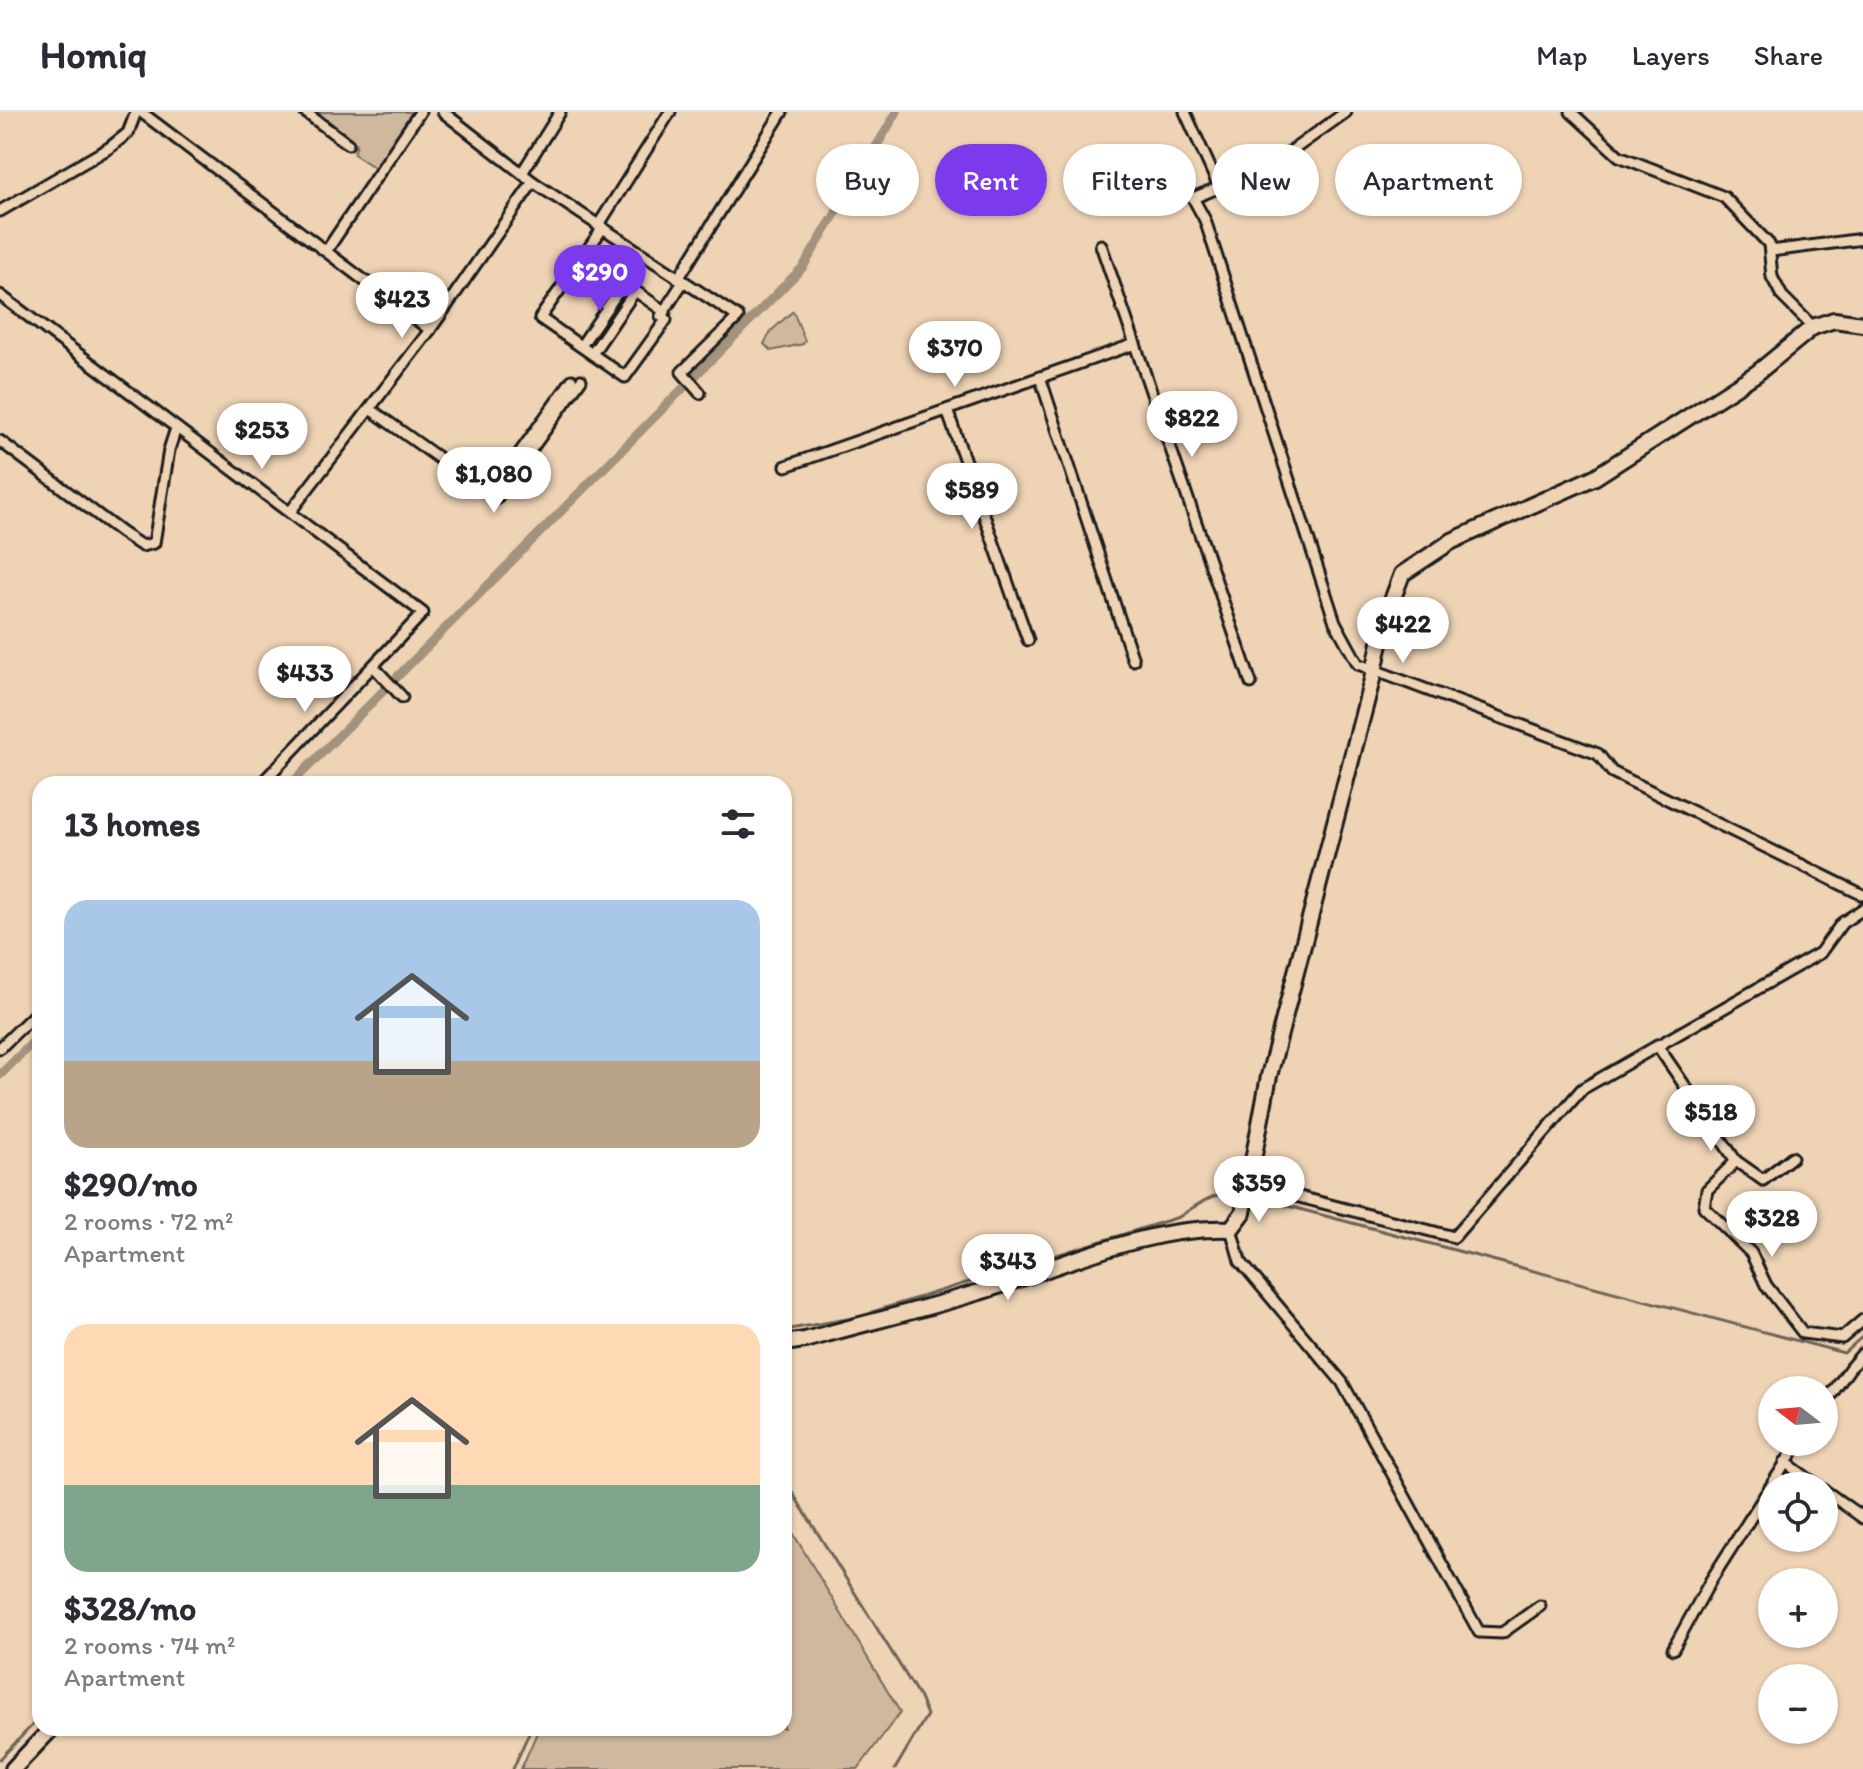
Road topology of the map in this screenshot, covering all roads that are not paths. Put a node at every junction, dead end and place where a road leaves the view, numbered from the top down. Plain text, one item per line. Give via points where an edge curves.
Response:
1 (138, 112) edge
2 (305, 112) edge
3 (420, 112) edge
4 (443, 112) edge
5 (560, 112) edge
6 (670, 112) edge
7 (782, 112) edge
8 (1185, 112) edge
9 (1346, 112) edge
10 (1571, 112) edge
11 (348, 144) dead end
12 (1301, 144) edge
13 (1212, 172) edge
14 (522, 173) junction
15 (533, 182) junction
16 (1212, 190) edge
17 (0, 211) edge
18 (600, 228) junction
19 (1863, 239) edge
20 (1101, 245) dead end
21 (327, 250) junction
22 (1771, 251) junction
23 (680, 281) junction
24 (635, 291) junction
25 (0, 295) edge
26 (665, 312) junction
27 (1863, 324) edge
28 (1813, 327) junction
29 (430, 330) junction
30 (1135, 344) junction
31 (581, 346) junction
32 (592, 354) junction
33 (1040, 377) junction
34 (577, 380) dead end
35 (700, 393) dead end
36 (370, 409) junction
37 (947, 410) junction
38 (176, 428) junction
39 (0, 441) edge
40 (786, 466) dead end
41 (290, 512) junction
42 (1028, 640) dead end
43 (1133, 660) dead end
44 (374, 667) junction
45 (1374, 672) junction
46 (1251, 683) dead end
47 (402, 697) dead end
48 (269, 776) edge
49 (1863, 895) edge
50 (1863, 909) edge
51 (32, 1017) edge
52 (1657, 1045) junction
53 (0, 1048) edge
54 (1792, 1157) dead end
55 (1736, 1161) junction
56 (1247, 1192) junction
57 (1231, 1229) junction
58 (1863, 1320) edge
59 (792, 1342) edge
60 (1863, 1353) edge
61 (1838, 1385) edge
62 (1789, 1456) edge
63 (1785, 1462) junction
64 (1799, 1472) edge
65 (1838, 1500) edge
66 (1863, 1518) edge
67 (1540, 1606) dead end
68 (1673, 1649) dead end
69 (44, 1736) edge
70 (13, 1769) edge

1 - 17 street via 128,133 109,148
1 - 21 street
2 - 11 street
3 - 21 street
4 - 14 street
5 - 14 street
6 - 18 street
7 - 23 street
8 - 13 street
9 - 12 street
10 - 22 street via 1619,156 1724,197
14 - 15 street
15 - 18 street
15 - 29 street
16 - 45 street via 1193,198 1205,220 1335,622 1358,664
18 - 23 street
18 - 31 street via 540,318
19 - 22 street
20 - 30 street
21 - 29 street
22 - 28 street via 1772,277 1782,296
23 - 26 street
23 - 35 street via 738,317 682,372
24 - 26 street
24 - 31 street via 624,283
24 - 32 street
25 - 38 street
26 - 32 street via 661,316 666,320 625,377
27 - 28 street via 1834,320
28 - 45 street via 1757,373 1595,477 1452,541 1402,574
29 - 36 street
30 - 33 street
30 - 46 street
31 - 32 street
33 - 37 street
33 - 43 street
34 - 36 street via 496,499
36 - 41 street
37 - 40 street
37 - 42 street
38 - 39 street via 154,543 142,546
38 - 41 street
41 - 44 street via 423,613
44 - 47 street
44 - 48 street
45 - 49 street via 1598,754 1612,772
45 - 56 street via 1273,1063
50 - 52 street via 1842,923 1820,953
51 - 53 street
52 - 55 street
52 - 56 street via 1582,1089 1454,1237
54 - 55 street via 1763,1180
55 - 58 street via 1707,1190 1704,1207 1751,1253 1766,1285 1803,1333 1842,1338
56 - 57 street via 1243,1213
57 - 59 street via 1162,1234 978,1292
57 - 67 street via 1240,1261 1342,1382 1479,1632 1502,1633
60 - 61 street
62 - 63 street
63 - 64 street
63 - 68 street
65 - 66 street
69 - 70 street

